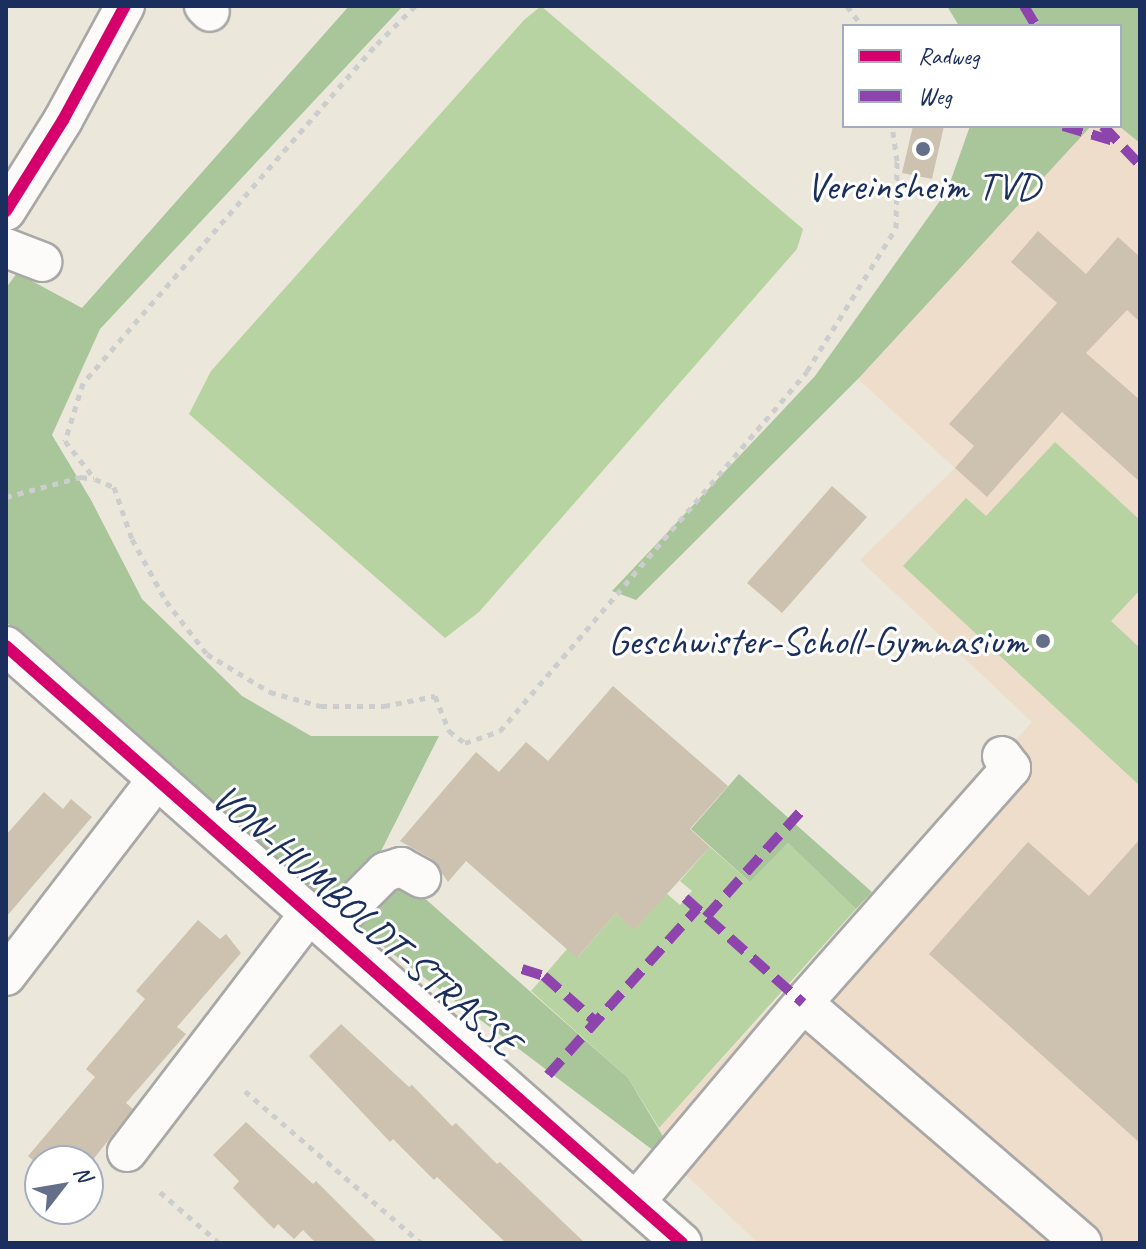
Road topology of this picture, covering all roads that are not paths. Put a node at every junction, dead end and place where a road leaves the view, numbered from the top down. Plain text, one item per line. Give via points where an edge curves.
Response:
1 (125, 6) edge
2 (17, 161) edge
3 (6, 211) edge
4 (6, 248) edge
5 (42, 262) dead end
6 (6, 646) edge
7 (1002, 756) dead end
8 (157, 779) junction
9 (421, 878) dead end
10 (319, 921) junction
11 (6, 976) edge
12 (803, 1003) junction
13 (127, 1152) dead end
14 (637, 1200) junction
15 (682, 1243) edge
16 (1082, 1243) edge

1 - 2 street via 63,120
2 - 3 street
4 - 5 street
6 - 8 street, VON-HUMBOLDT-STRASSE
7 - 12 street via 1011,768 889,889
8 - 10 street, VON-HUMBOLDT-STRASSE
8 - 11 street
9 - 10 street via 401,867 385,872
10 - 13 street
10 - 14 street, VON-HUMBOLDT-STRASSE
12 - 14 street
12 - 16 street
14 - 15 street, VON-HUMBOLDT-STRASSE

